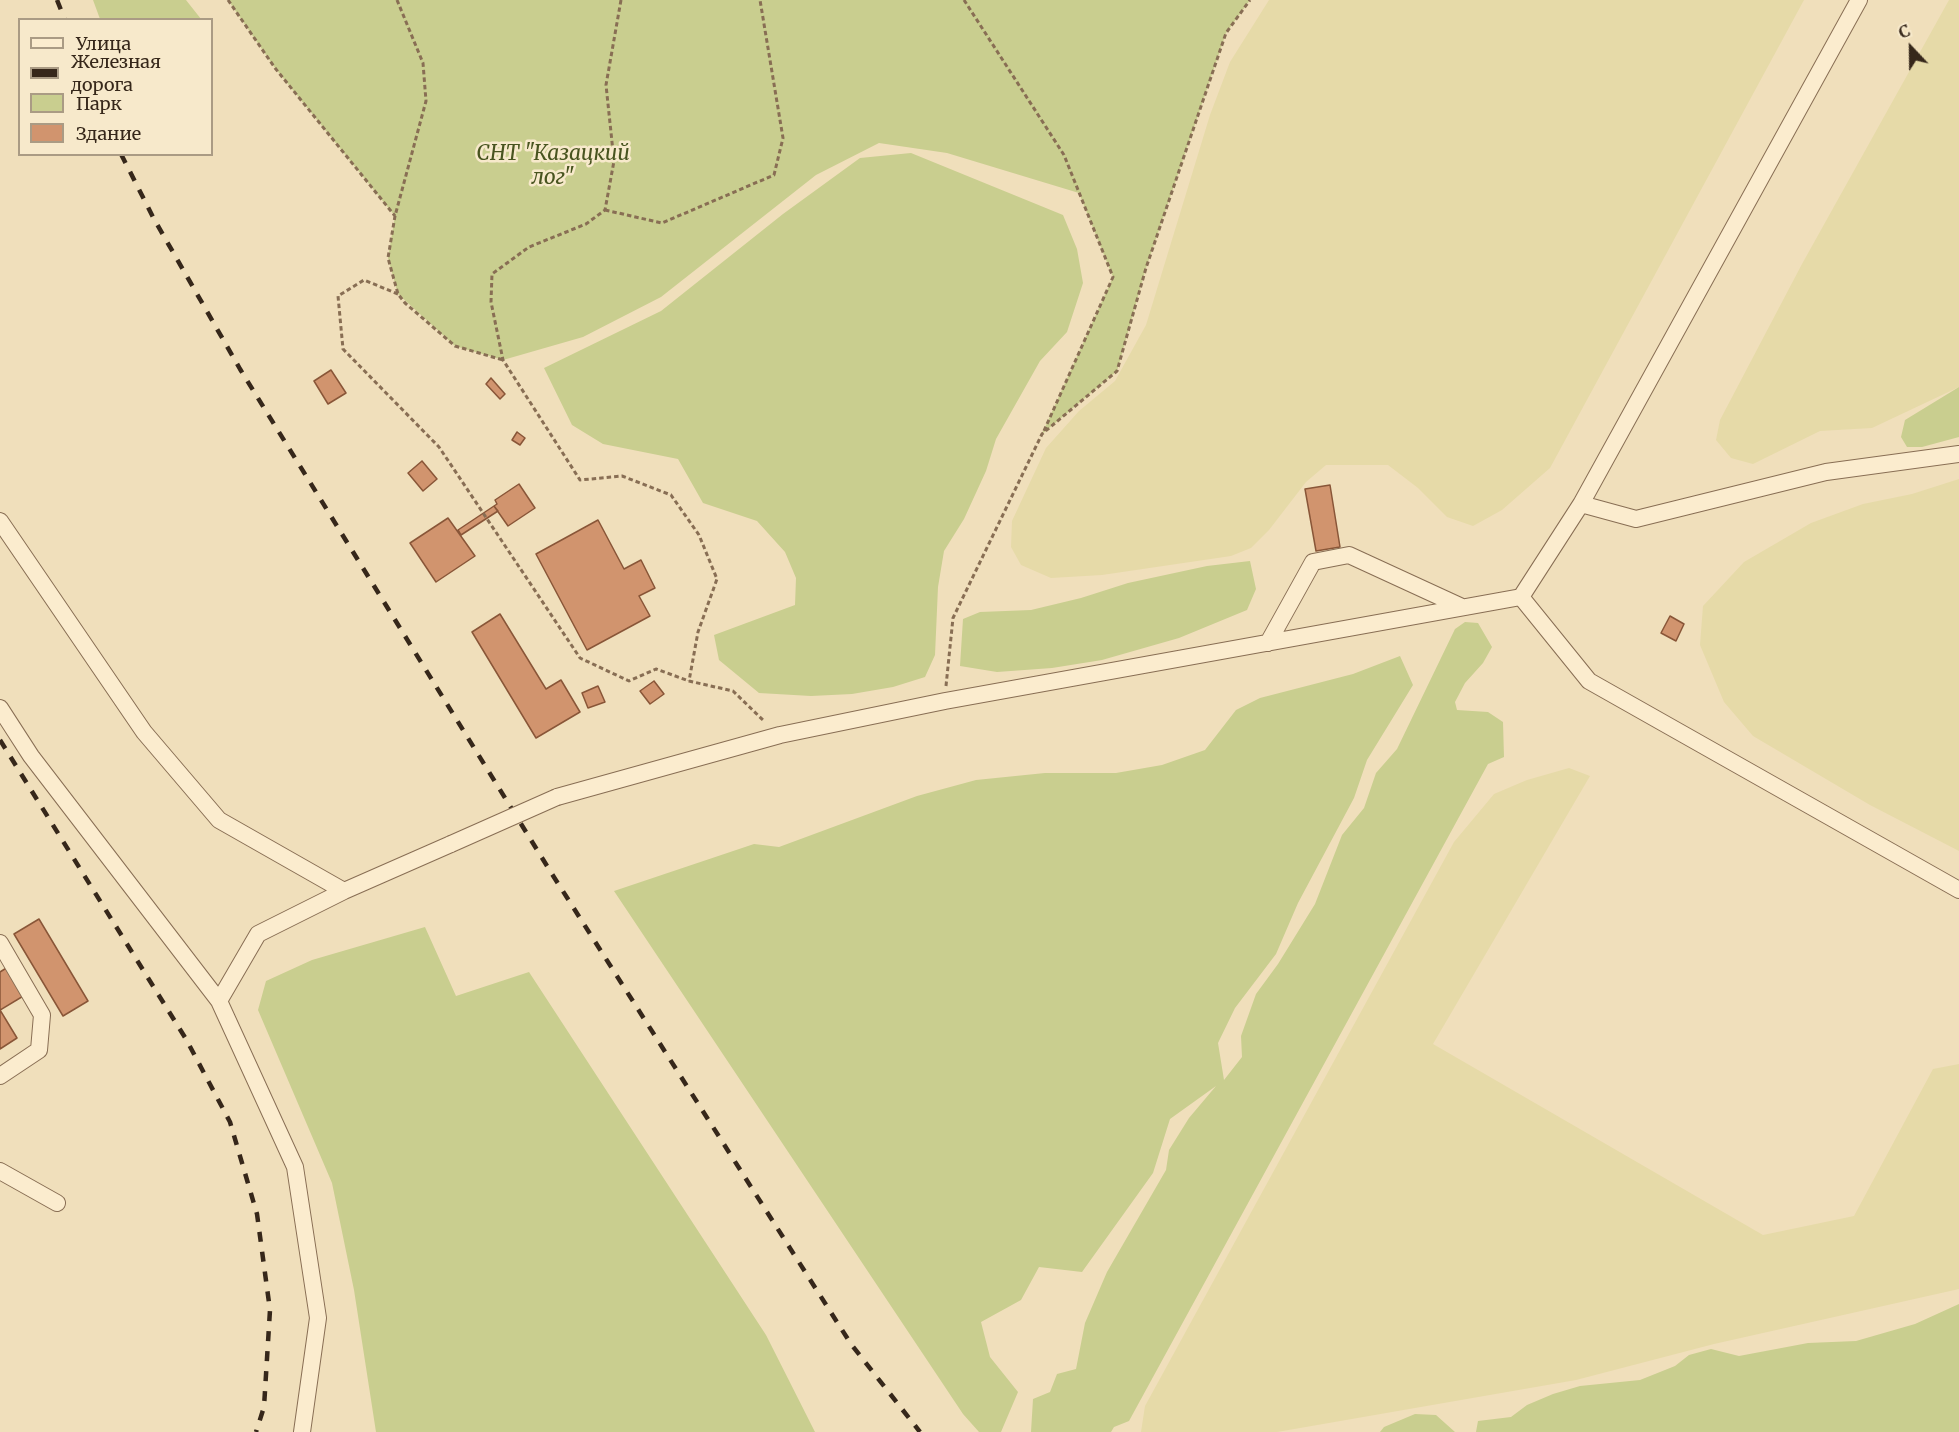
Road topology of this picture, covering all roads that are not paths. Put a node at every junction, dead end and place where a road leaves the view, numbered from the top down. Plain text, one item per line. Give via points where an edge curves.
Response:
1 (1859, 0) edge
2 (1959, 454) edge
3 (1581, 504) junction
4 (0, 521) edge
5 (1521, 597) junction
6 (1462, 607) junction
7 (1268, 643) junction
8 (0, 708) edge
9 (1959, 890) edge
10 (344, 891) junction
11 (0, 943) edge
12 (219, 1001) junction
13 (0, 1076) edge
14 (0, 1171) edge
15 (57, 1203) dead end
16 (302, 1432) edge

1 - 3 street
2 - 3 street via 1826,472 1636,519
3 - 5 street
4 - 10 street via 144,732 219,820
5 - 6 street
5 - 9 street via 1589,681
6 - 7 street
6 - 7 street via 1349,555 1313,562
7 - 10 street, bridge via 945,700 780,735 557,797
8 - 12 street via 31,756
10 - 12 street via 258,934
11 - 13 street via 42,1015 39,1050
12 - 16 street via 295,1167 318,1318
14 - 15 street

